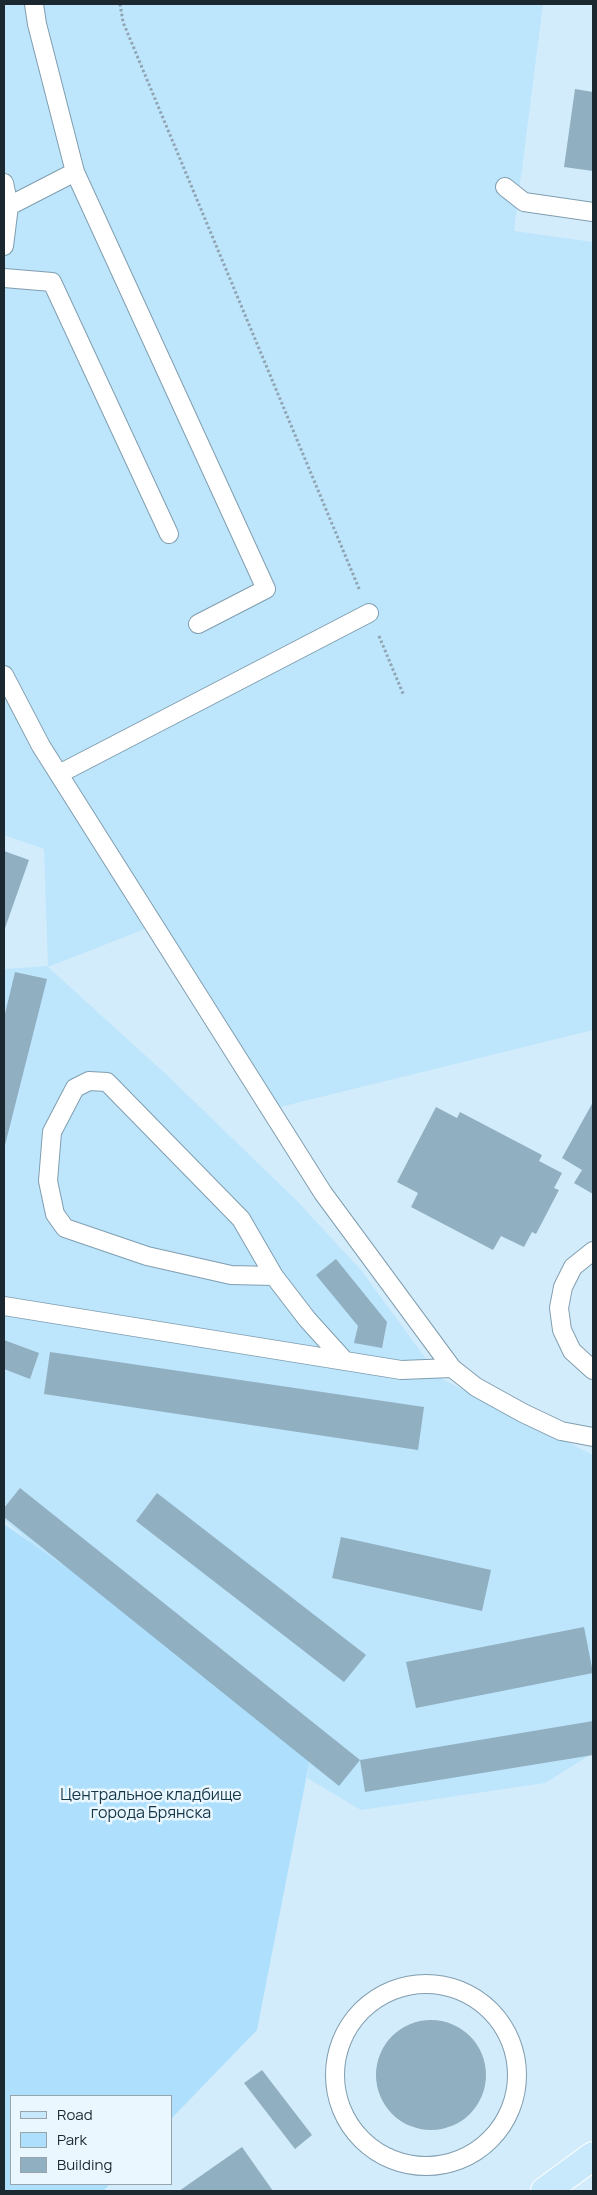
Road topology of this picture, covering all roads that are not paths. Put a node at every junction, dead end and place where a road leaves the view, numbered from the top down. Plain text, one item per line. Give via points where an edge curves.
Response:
1 (34, 4) edge
2 (75, 172) junction
3 (4, 182) edge
4 (505, 187) dead end
5 (8, 206) junction
6 (593, 212) edge
7 (4, 246) edge
8 (4, 278) edge
9 (169, 534) dead end
10 (369, 612) road end
11 (198, 624) dead end
12 (4, 675) edge
13 (59, 774) junction
14 (593, 1251) edge
15 (274, 1276) junction
16 (4, 1306) edge
17 (344, 1360) junction
18 (452, 1368) junction
19 (593, 1370) edge
20 (593, 1437) edge
21 (384, 2156) joint
22 (593, 2156) edge
23 (545, 2191) edge

1 - 2 lane
2 - 5 lane
2 - 11 lane via 266,589
3 - 5 lane
4 - 6 lane via 524,202
5 - 7 lane
8 - 9 lane via 52,282
10 - 13 lane
12 - 13 lane
13 - 18 lane via 322,1193
14 - 19 lane via 573,1268 563,1287 559,1308 562,1330 572,1351
15 - 15 lane via 241,1219 106,1082 89,1081 75,1088 52,1132 48,1181 55,1214 65,1228 147,1256 231,1274
15 - 17 lane
16 - 17 lane
17 - 18 lane via 401,1370
18 - 20 lane via 476,1387 522,1414 561,1431
21 - 21 lane via 412,2166 451,2163 469,2156 493,2139 510,2114 518,2086 516,2056 505,2027 484,2003 457,1988 426,1983 396,1988 368,2004 348,2027 336,2056 335,2086 343,2114 360,2139
22 - 23 main road

